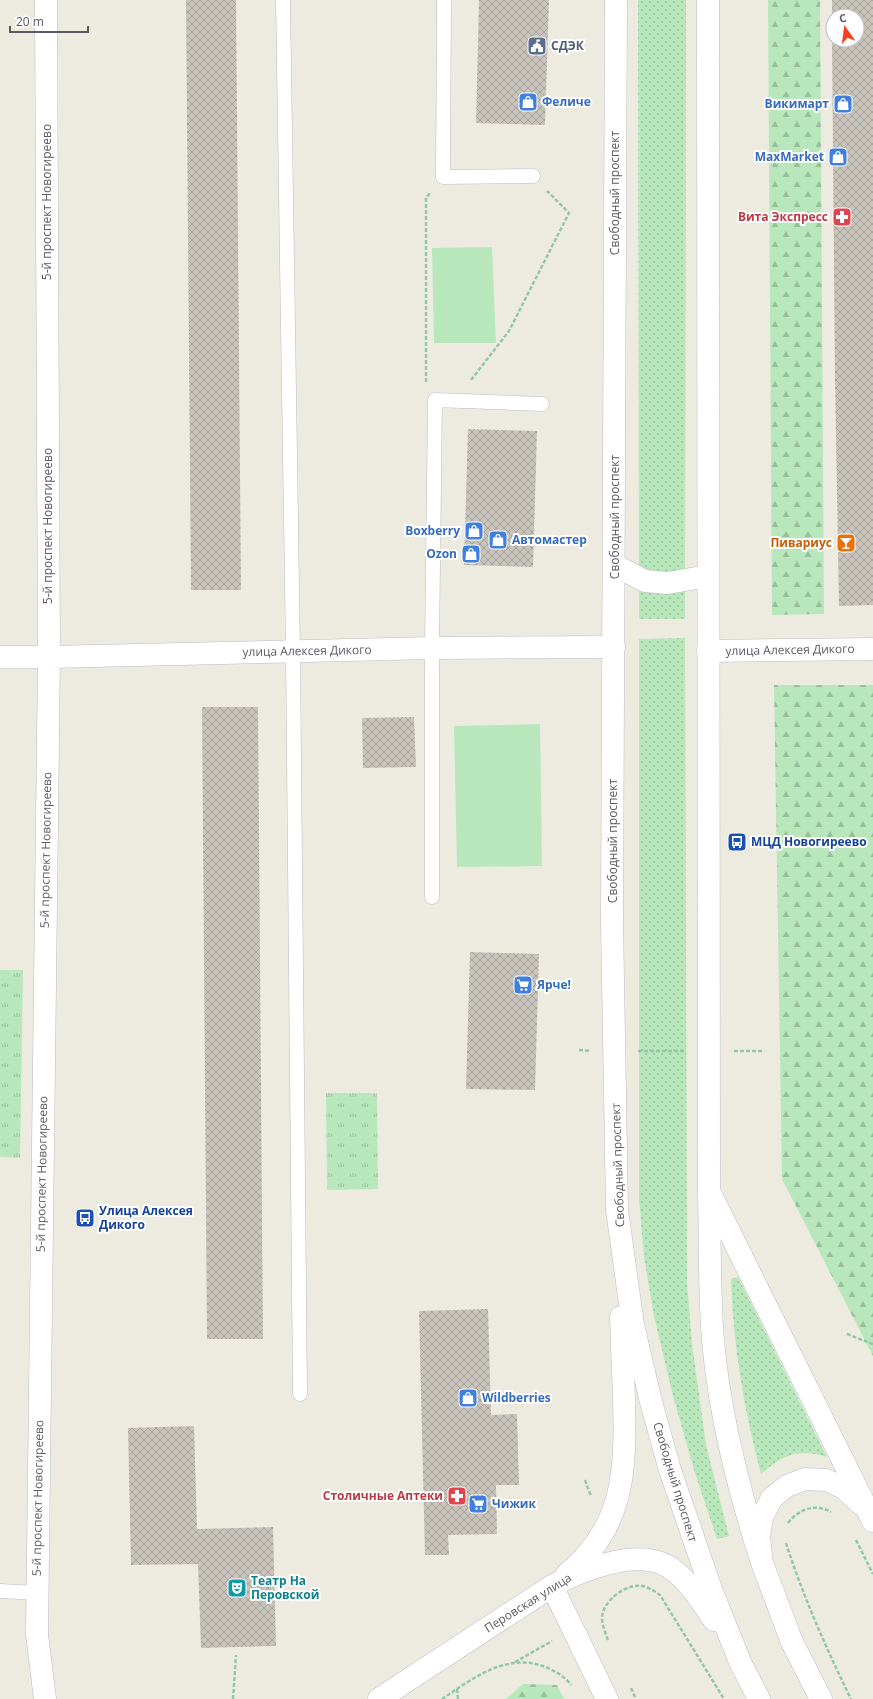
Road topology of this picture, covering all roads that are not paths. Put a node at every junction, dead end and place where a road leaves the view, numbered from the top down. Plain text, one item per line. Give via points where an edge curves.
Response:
1 (46, 0) edge
2 (283, 0) edge
3 (444, 0) edge
4 (616, 0) edge
5 (708, 0) edge
6 (533, 176) road end
7 (542, 404) dead end
8 (614, 565) junction
9 (708, 576) junction
10 (614, 647) junction
11 (432, 648) junction
12 (873, 649) edge
13 (708, 651) junction
14 (293, 652) junction
15 (0, 657) edge
16 (49, 657) junction
17 (432, 897) dead end
18 (709, 1190) junction
19 (618, 1210) junction
20 (300, 1394) dead end
21 (873, 1521) edge
22 (762, 1563) junction
23 (552, 1586) junction
24 (0, 1591) edge
25 (37, 1593) junction
26 (741, 1664) junction
27 (45, 1699) edge
28 (379, 1699) edge
29 (607, 1699) edge
30 (759, 1699) edge
31 (821, 1699) edge

1 - 16 main road, 5-й проспект Новогиреево
2 - 14 lane
3 - 6 lane via 442,177
4 - 8 main road, Свободный проспект
5 - 9 main road
7 - 11 lane via 435,400
8 - 9 main road via 645,581 668,583
8 - 10 main road, Свободный проспект
9 - 13 main road
10 - 11 main road, улица Алексея Дикого
10 - 19 main road, Свободный проспект via 612,922
11 - 14 main road, улица Алексея Дикого
11 - 17 lane
12 - 13 main road, улица Алексея Дикого
13 - 18 main road
14 - 16 main road, улица Алексея Дикого
14 - 20 lane
15 - 16 main road, улица Алексея Дикого
16 - 25 main road, 5-й проспект Новогиреево
18 - 21 main road
18 - 22 main road via 714,1342 721,1397 729,1447
19 - 23 main road via 626,1441 623,1477 617,1501 593,1548
19 - 26 main road, Свободный проспект via 633,1325 651,1402 693,1541
21 - 22 main road via 849,1492 826,1480 805,1480 786,1486 772,1498 762,1517 759,1537
22 - 31 main road via 792,1642
23 - 26 main road, Перовская улица via 572,1575 618,1562 645,1559 663,1564 679,1575 706,1608
23 - 28 main road, Перовская улица
23 - 29 main road
24 - 25 lane
25 - 27 main road, 5-й проспект Новогиреево via 37,1635
26 - 30 main road

